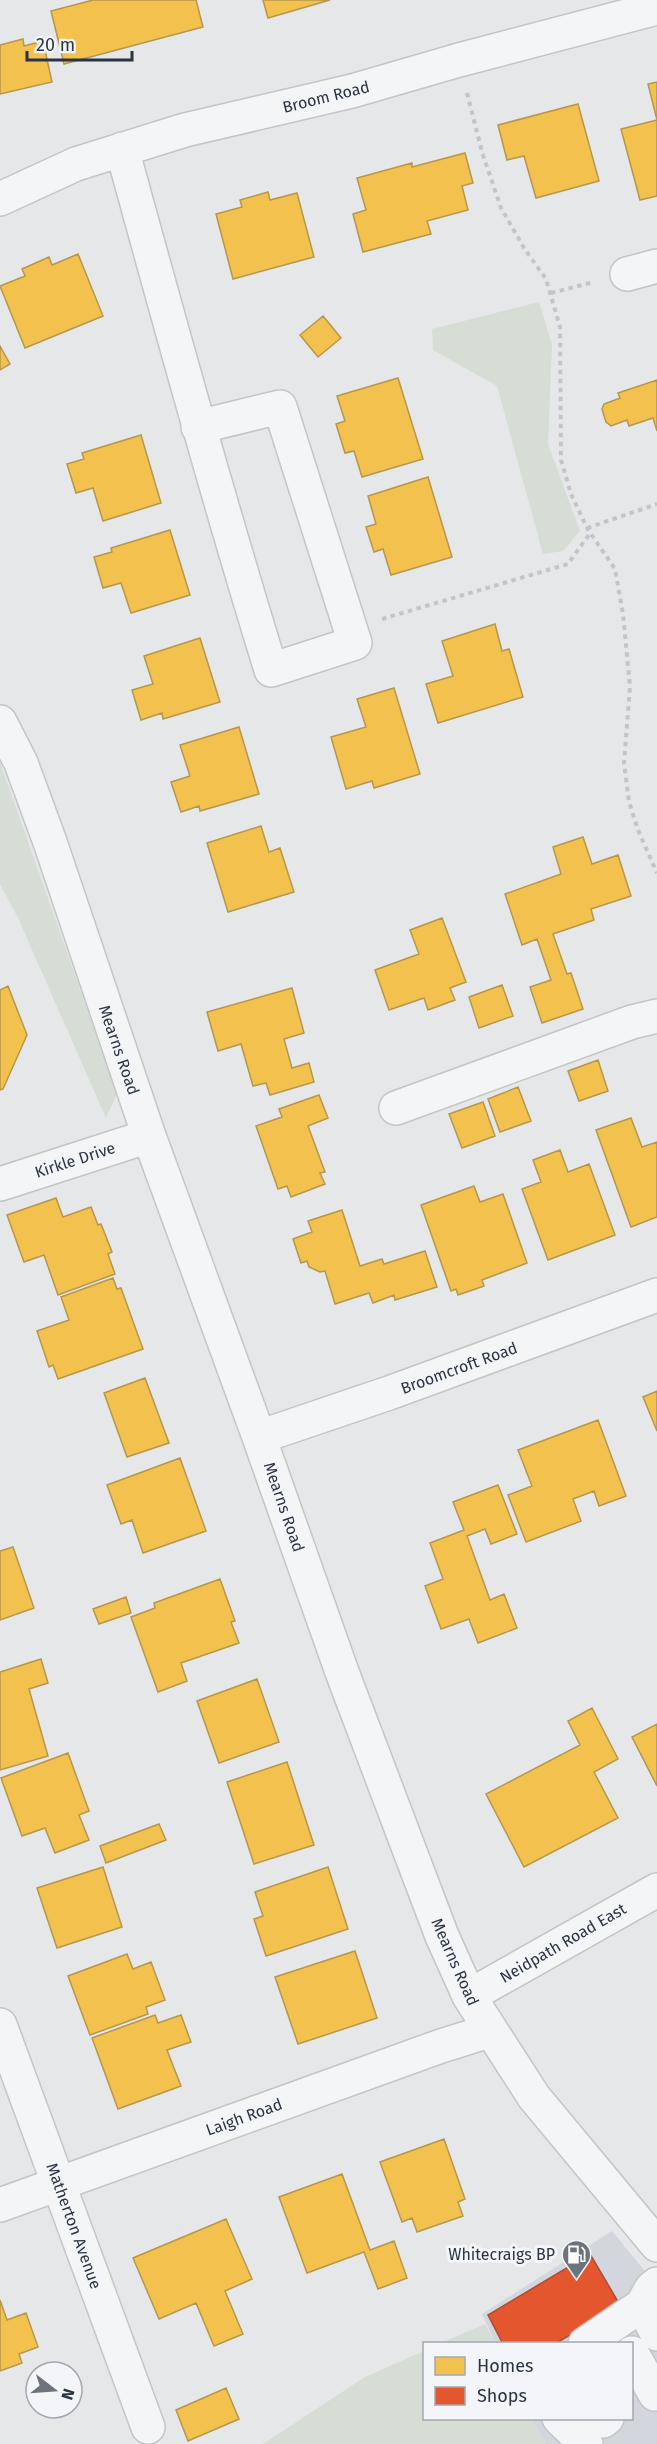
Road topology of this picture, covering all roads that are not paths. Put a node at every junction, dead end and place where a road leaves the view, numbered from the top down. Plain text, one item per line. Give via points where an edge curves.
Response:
1 (657, 8) edge
2 (122, 149) junction
3 (0, 199) edge
4 (198, 427) junction
5 (0, 722) edge
6 (657, 1016) edge
7 (396, 1108) dead end
8 (149, 1136) junction
9 (0, 1184) edge
10 (657, 1295) edge
11 (260, 1437) junction
12 (657, 1890) edge
13 (469, 1996) junction
14 (0, 2025) edge
15 (489, 2031) junction
16 (58, 2184) junction
17 (0, 2205) edge
18 (657, 2245) edge
19 (649, 2294) edge
20 (657, 2334) edge
21 (601, 2339) edge
22 (633, 2356) edge
23 (648, 2398) edge
24 (561, 2420) edge
25 (148, 2427) dead end
26 (586, 2444) edge

1 - 2 street, Broom Road
2 - 3 street, Broom Road via 53,173
2 - 4 street
4 - 4 street via 271,670 355,643 280,407
5 - 8 street, Mearns Road via 21,764
6 - 7 street
8 - 9 street, Kirkle Drive
8 - 11 street, Mearns Road
10 - 11 street, Broomcroft Road
11 - 13 street, Mearns Road via 408,1850
12 - 13 street, Neidpath Road East
13 - 15 street, Mearns Road
14 - 16 street, Matherton Avenue
15 - 16 street, Laigh Road
15 - 18 street, Mearns Road via 534,2097
16 - 17 street, Laigh Road
16 - 25 street, Matherton Avenue
19 - 20 street
19 - 21 street
22 - 23 street
24 - 26 street

